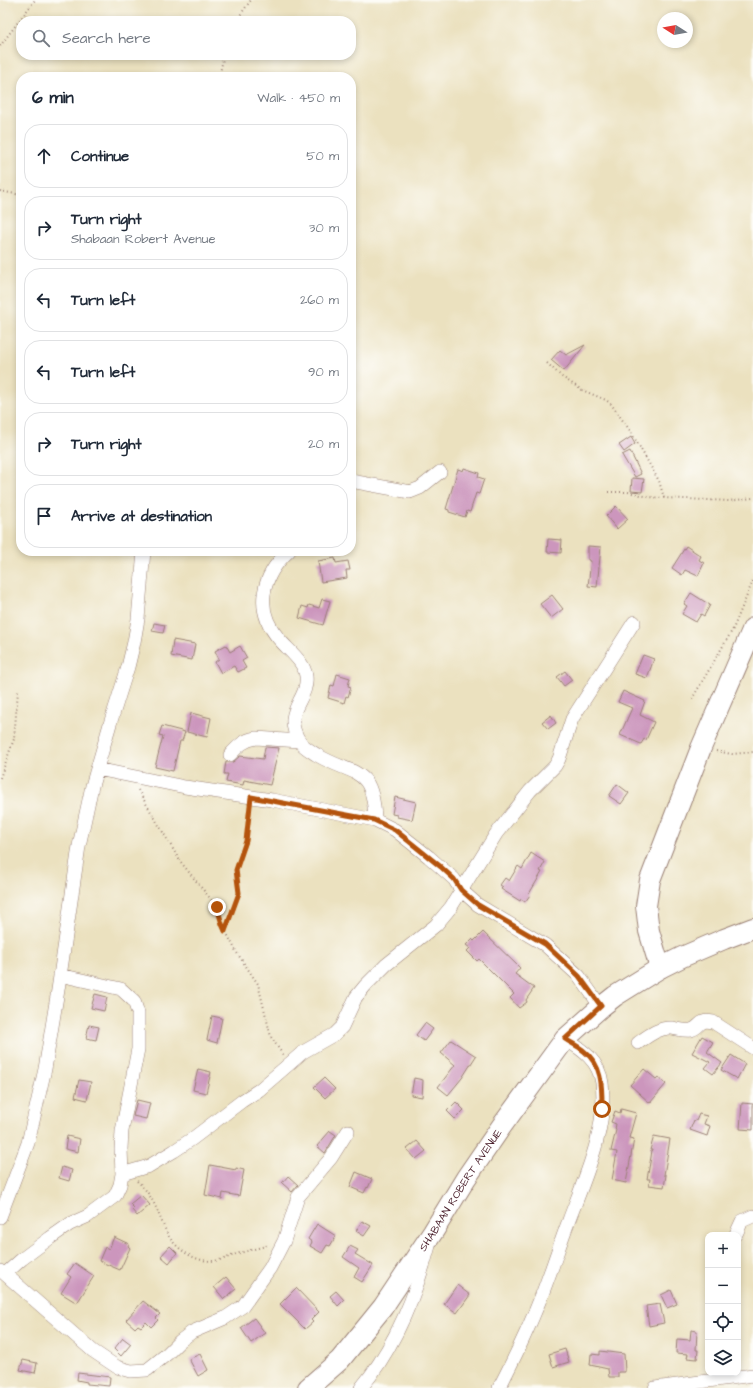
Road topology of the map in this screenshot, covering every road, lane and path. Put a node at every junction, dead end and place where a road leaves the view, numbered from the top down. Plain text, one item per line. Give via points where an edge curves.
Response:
1 (35, 0) edge
2 (251, 0) edge
3 (23, 16) edge
4 (240, 16) edge
5 (16, 25) edge
6 (0, 46) edge
7 (223, 60) edge
8 (220, 72) edge
9 (0, 191) edge
10 (16, 194) edge
11 (547, 363) dead end
12 (440, 472) dead end
13 (356, 482) edge
14 (608, 492) dead end
15 (664, 498) junction
16 (753, 498) edge
17 (144, 556) edge
18 (283, 556) edge
19 (753, 581) edge
20 (634, 622) dead end
21 (753, 628) edge
22 (18, 691) dead end
23 (692, 699) dead end
24 (300, 742) junction
25 (701, 748) junction
26 (753, 752) edge
27 (230, 755) dead end
28 (97, 769) junction
29 (131, 777) junction
30 (0, 778) edge
31 (251, 797) junction
32 (374, 820) junction
33 (461, 890) junction
34 (753, 928) edge
35 (225, 931) junction
36 (660, 968) junction
37 (60, 975) junction
38 (608, 1001) junction
39 (565, 1039) junction
40 (638, 1043) dead end
41 (753, 1048) edge
42 (291, 1062) junction
43 (348, 1131) dead end
44 (125, 1173) junction
45 (753, 1216) edge
46 (0, 1217) edge
47 (433, 1232) junction
48 (737, 1232) edge
49 (284, 1241) junction
50 (3, 1273) edge
51 (753, 1375) edge
52 (308, 1388) edge
53 (361, 1388) edge
54 (499, 1388) edge
55 (662, 1388) edge

1 - 3 path
2 - 4 path
5 - 6 path
7 - 8 path
9 - 10 path
11 - 15 path via 582,390 611,404 631,432 659,481
12 - 13 street via 420,488 410,492
14 - 15 path via 628,492
15 - 16 path via 729,501
17 - 28 street via 138,619 128,667
18 - 24 street via 268,579 264,599 265,616 271,629 300,663 306,674 304,689 294,711 293,721
19 - 23 path via 733,630
20 - 33 street via 572,719 555,766 530,791 496,834
21 - 25 main road
22 - 30 path via 14,739
24 - 27 street via 249,739
24 - 32 street via 317,755 356,772 364,779 369,785 374,802
25 - 26 path via 732,754
25 - 36 main road via 650,880 646,906 649,931
28 - 29 street
28 - 37 street via 79,846
29 - 31 street
29 - 35 path via 180,861 217,907
31 - 32 street
31 - 35 path via 246,841 236,870 239,893
32 - 33 street via 395,830 429,857 454,879
33 - 38 street via 478,905 545,944
33 - 42 street via 436,925 386,965 365,986 356,997 342,1027
34 - 36 main road, SHABAAN ROBERT AVENUE via 710,944
35 - 42 path via 258,984 271,1037 282,1054
36 - 38 main road, SHABAAN ROBERT AVENUE
37 - 44 street via 121,988 134,1001 138,1012 138,1050 120,1149
37 - 46 street via 45,1069 28,1143
38 - 39 main road, SHABAAN ROBERT AVENUE
39 - 47 main road, SHABAAN ROBERT AVENUE via 501,1126
39 - 54 street via 585,1052 597,1066 602,1083 602,1109 595,1149 541,1298
40 - 41 street via 662,1029 690,1030 707,1021 713,1022
42 - 44 street via 259,1090 158,1162
43 - 49 street via 331,1158 298,1197
44 - 49 path via 146,1188 172,1242 180,1250 194,1257 206,1261 218,1260
44 - 50 street via 115,1196 88,1216 70,1224
45 - 48 street via 742,1221
47 - 52 main road, SHABAAN ROBERT AVENUE via 383,1307 340,1360
47 - 53 street via 421,1276 408,1309 388,1350
49 - 50 street via 270,1268 243,1306 225,1318 192,1332 147,1370 117,1367 93,1350
51 - 55 street

